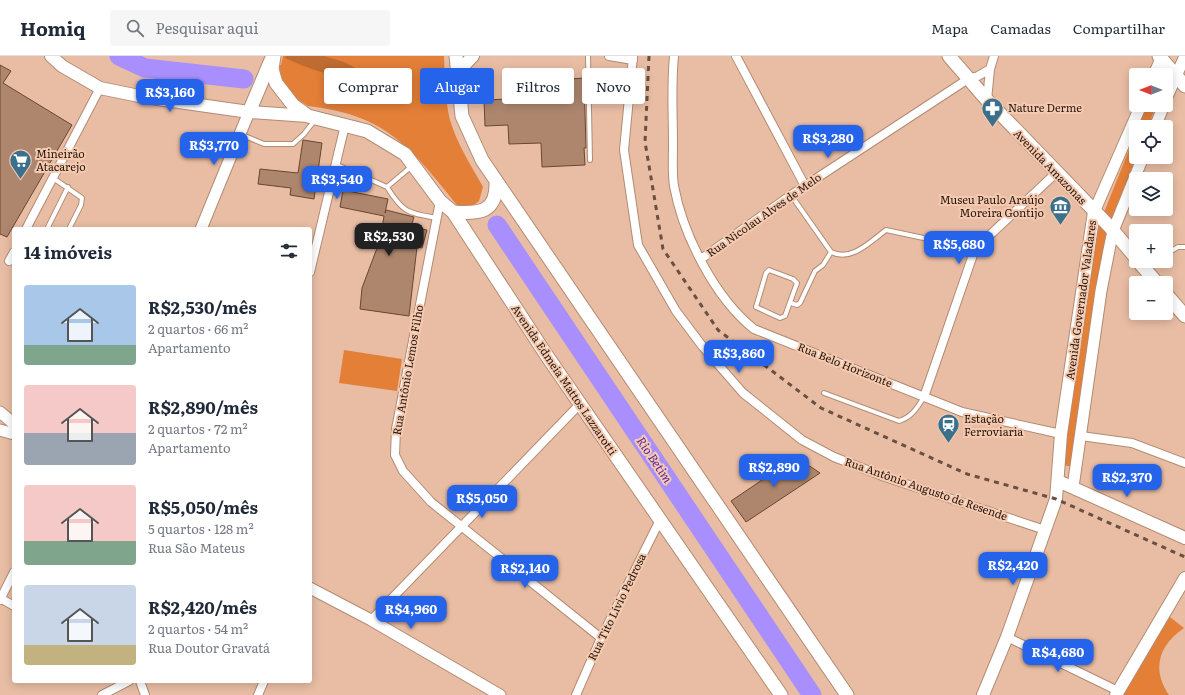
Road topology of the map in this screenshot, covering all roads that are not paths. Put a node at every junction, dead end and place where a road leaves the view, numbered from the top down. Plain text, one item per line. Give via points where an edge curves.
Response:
1 (51, 56) edge
2 (273, 56) edge
3 (456, 56) edge
4 (473, 56) edge
5 (588, 56) edge
6 (609, 56) edge
7 (674, 56) edge
8 (736, 56) edge
9 (949, 56) edge
10 (994, 56) edge
11 (1185, 56) edge
12 (1161, 57) edge
13 (633, 58) edge
14 (457, 68) edge
15 (462, 68) edge
16 (1157, 68) edge
17 (990, 69) junction
18 (968, 78) junction
19 (1180, 81) edge
20 (100, 88) junction
21 (1173, 90) edge
22 (987, 100) junction
23 (461, 104) edge
24 (249, 112) junction
25 (1138, 112) edge
26 (312, 117) junction
27 (345, 125) junction
28 (240, 134) junction
29 (590, 160) dead end
30 (335, 164) junction
31 (1140, 164) edge
32 (413, 165) junction
33 (1056, 173) junction
34 (53, 178) junction
35 (496, 182) junction
36 (805, 186) junction
37 (68, 187) junction
38 (387, 187) junction
39 (791, 195) junction
40 (440, 202) junction
41 (453, 212) junction
42 (1094, 212) junction
43 (437, 218) junction
44 (27, 227) edge
45 (48, 227) edge
46 (70, 227) edge
47 (202, 227) edge
48 (1113, 231) junction
49 (1185, 247) edge
50 (975, 249) junction
51 (1129, 250) edge
52 (1173, 250) edge
53 (831, 252) junction
54 (12, 256) edge
55 (701, 259) junction
56 (9, 261) dead end
57 (312, 263) edge
58 (1144, 268) edge
59 (1151, 276) edge
60 (1173, 300) edge
61 (791, 303) junction
62 (1183, 309) edge
63 (824, 393) dead end
64 (924, 397) junction
65 (580, 404) junction
66 (0, 412) edge
67 (12, 422) edge
68 (0, 430) edge
69 (12, 433) edge
70 (1061, 434) junction
71 (1080, 436) junction
72 (1185, 463) edge
73 (1058, 481) junction
74 (1073, 487) junction
75 (660, 520) junction
76 (462, 526) junction
77 (1045, 530) junction
78 (1185, 538) edge
79 (12, 576) edge
80 (1185, 578) edge
81 (312, 589) edge
82 (0, 599) edge
83 (12, 605) edge
84 (370, 620) junction
85 (1007, 637) junction
86 (601, 638) junction
87 (125, 683) edge
88 (141, 683) edge
89 (263, 683) edge
90 (1117, 693) edge
91 (102, 695) edge
92 (145, 695) edge
93 (258, 695) edge
94 (500, 695) edge
95 (576, 695) edge
96 (781, 695) edge
97 (847, 695) edge
98 (983, 695) edge

1 - 20 main road via 62,66
2 - 24 main road
2 - 26 main road via 272,69 278,87 293,105
3 - 14 main road
4 - 15 main road
5 - 29 lane
6 - 13 street
7 - 55 street, Rua Belo Horizonte via 674,186 688,236
8 - 36 street
9 - 18 main road, Avenida Amazonas
10 - 17 street
11 - 19 street
12 - 16 street
12 - 19 main road
13 - 77 street, Rua Antônio Augusto de Resende via 624,150 638,245 676,311 703,347 738,387 802,440 834,457 886,477
17 - 18 street, Rua Nicolau Alves de Melo
17 - 22 street
18 - 22 main road, Avenida Amazonas
18 - 36 street, Rua Nicolau Alves de Melo
19 - 21 street
20 - 24 main road
20 - 34 street
22 - 33 main road, Avenida Amazonas
23 - 35 main road via 462,116 482,160
24 - 26 main road
24 - 28 street
25 - 42 street, Avenida Governador Valadares
26 - 27 main road, Avenida Edmeia Mattos Lazzarotti
26 - 28 lane via 304,134 293,144 264,144
27 - 30 street
27 - 32 main road, Avenida Edmeia Mattos Lazzarotti via 366,131 405,154
28 - 47 street
30 - 38 lane
30 - 57 street
31 - 48 street, Avenida Governador Valadares
32 - 38 lane
32 - 40 main road, Avenida Edmeia Mattos Lazzarotti
33 - 42 main road, Avenida Amazonas
33 - 50 street
34 - 37 lane
34 - 44 street
35 - 41 main road via 494,200 486,210 479,213
35 - 97 main road
36 - 39 street, Rua Nicolau Alves de Melo
37 - 45 lane
37 - 46 lane via 82,198
38 - 43 lane via 406,212
39 - 53 lane
39 - 55 street, Rua Nicolau Alves de Melo
40 - 41 main road, Avenida Edmeia Mattos Lazzarotti
40 - 43 street, Rua Antônio Lemos Filho
41 - 65 main road, Avenida Edmeia Mattos Lazzarotti
42 - 48 main road, Avenida Amazonas
42 - 70 main road, Avenida Governador Valadares
43 - 76 street, Rua Antônio Lemos Filho via 396,429 395,456 403,471 431,502
48 - 51 main road, Avenida Amazonas
48 - 71 street, Avenida Governador Valadares via 1101,291
49 - 52 lane
50 - 53 lane via 886,230 864,247 848,255 839,256
50 - 64 street
53 - 61 lane via 823,265 815,271 800,303
54 - 56 street
55 - 64 street, Rua Belo Horizonte via 726,300 739,317 754,329
58 - 59 main road
60 - 62 main road
61 - 61 lane via 798,285 796,281 769,270 756,307 780,318 785,316
63 - 64 lane via 899,421 907,419 915,412
64 - 70 street, Rua Belo Horizonte via 962,412
65 - 75 main road, Avenida Edmeia Mattos Lazzarotti
65 - 76 street
66 - 67 street
68 - 69 street
70 - 73 main road, Avenida Governador Valadares
71 - 72 street via 1132,443
71 - 74 street, Avenida Governador Valadares
73 - 74 main road
73 - 77 main road, Avenida Governador Valadares via 1056,499
74 - 78 main road
75 - 86 street, Rua Tito Lívio Pedrosa
75 - 96 main road, Avenida Edmeia Mattos Lazzarotti
76 - 84 street
76 - 86 street, Rua Antônio Lemos Filho
77 - 85 main road, Avenida Governador Valadares
79 - 82 street
80 - 90 main road
81 - 84 street
82 - 83 street
84 - 94 street
85 - 90 street
85 - 98 main road, Avenida Governador Valadares
86 - 95 street, Rua Tito Lívio Pedrosa
87 - 91 street
88 - 92 street
89 - 93 street

